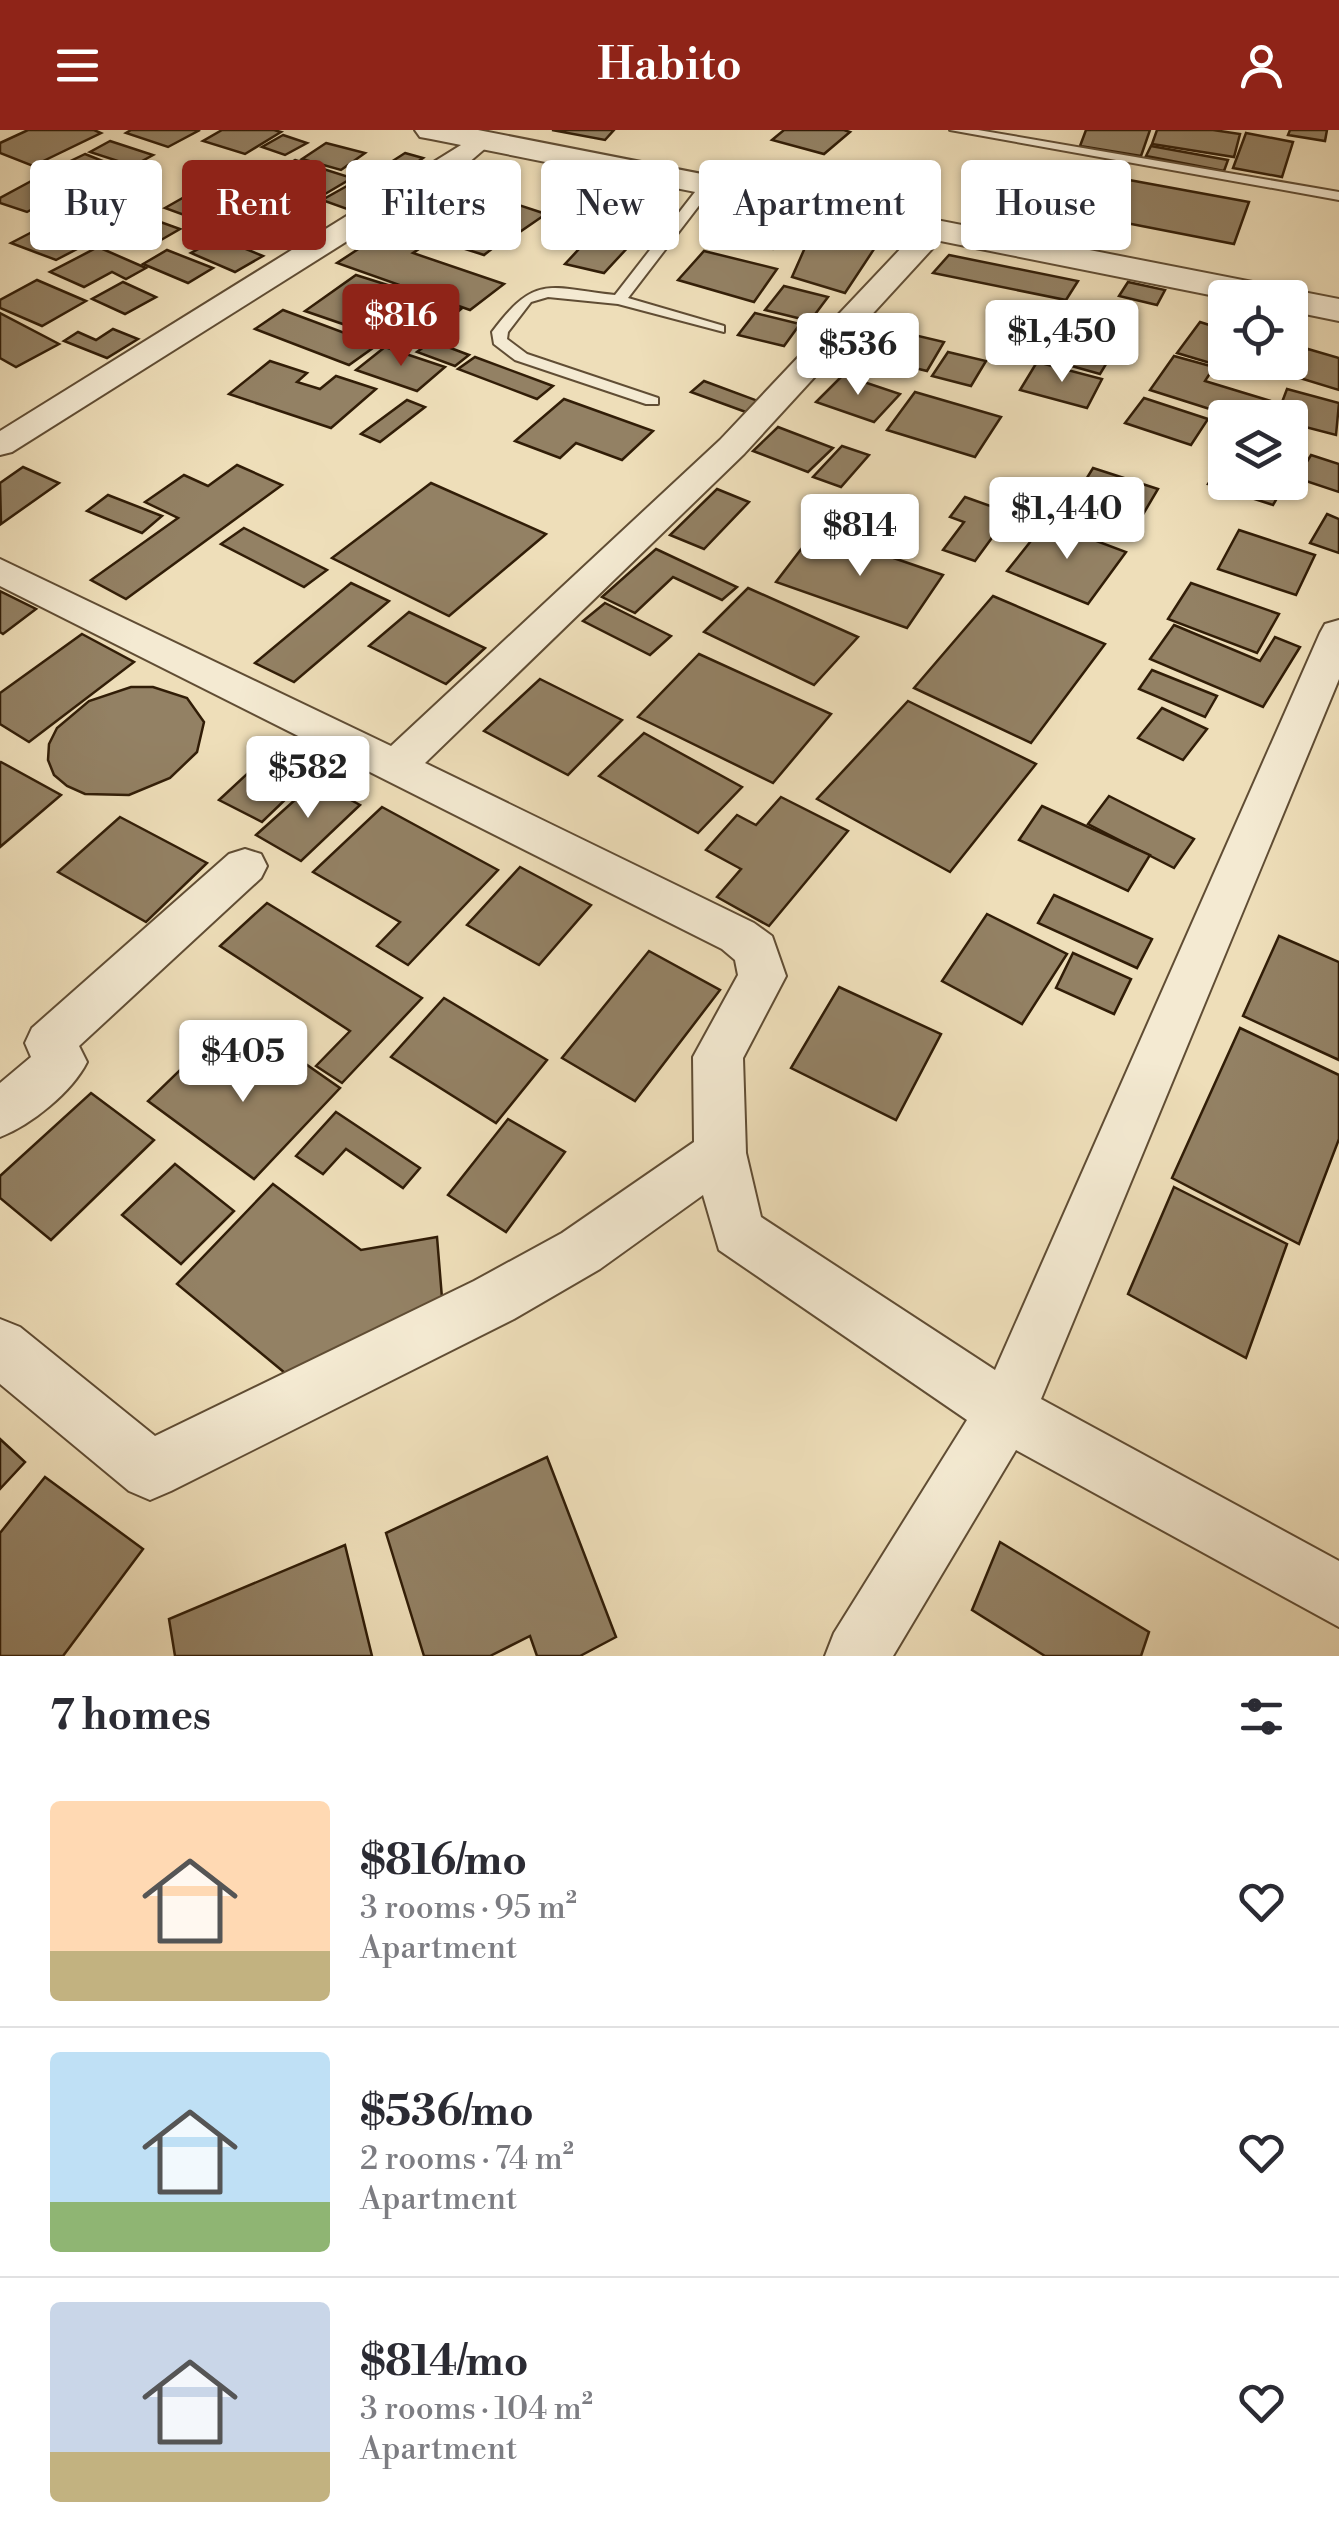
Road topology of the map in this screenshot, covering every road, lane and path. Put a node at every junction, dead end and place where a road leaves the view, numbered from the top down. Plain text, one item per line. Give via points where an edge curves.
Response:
1 (431, 130) edge
2 (956, 130) edge
3 (482, 140) junction
4 (699, 184) edge
5 (699, 196) edge
6 (1339, 196) edge
7 (941, 233) edge
8 (915, 250) edge
9 (1208, 285) edge
10 (619, 300) junction
11 (1308, 304) edge
12 (1339, 310) edge
13 (719, 329) dead end
14 (652, 401) dead end
15 (0, 445) edge
16 (0, 571) edge
17 (1339, 633) edge
18 (396, 767) junction
19 (244, 866) dead end
20 (0, 1114) edge
21 (720, 1153) junction
22 (0, 1347) edge
23 (1006, 1412) junction
24 (1339, 1594) edge
25 (857, 1656) edge

1 - 3 street
2 - 6 lane
3 - 4 street
3 - 15 street
5 - 10 lane
7 - 9 street
8 - 18 street via 732,447
10 - 13 lane
10 - 14 lane via 570,292 526,299 499,341 520,357
11 - 12 street
16 - 18 street
17 - 23 street
18 - 21 street via 756,950 762,976 718,1056
19 - 20 street via 49,1043 62,1062
21 - 22 street via 581,1251 494,1300 150,1470
21 - 23 street via 738,1232
23 - 24 street
23 - 25 street

